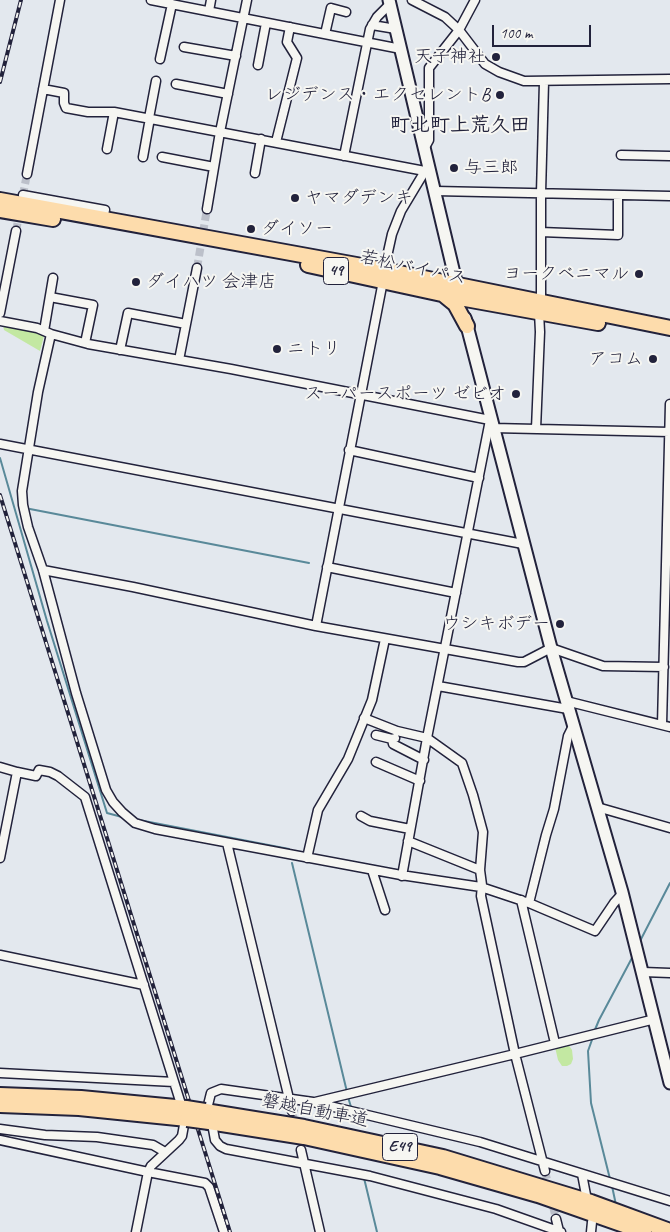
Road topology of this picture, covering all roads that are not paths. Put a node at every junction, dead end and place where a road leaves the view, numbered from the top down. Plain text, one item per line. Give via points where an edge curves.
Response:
1 (60, 0) edge
2 (152, 0) edge
3 (211, 0) edge
4 (247, 0) edge
5 (412, 0) edge
6 (475, 0) edge
7 (389, 2) edge
8 (173, 3) edge
9 (209, 11) junction
10 (346, 12) dead end
11 (244, 18) junction
12 (266, 23) junction
13 (372, 25) junction
14 (290, 27) junction
15 (396, 29) junction
16 (459, 30) junction
17 (325, 34) junction
18 (368, 42) junction
19 (184, 47) dead end
20 (402, 49) junction
21 (236, 56) junction
22 (160, 59) dead end
23 (258, 65) dead end
24 (670, 79) edge
25 (156, 80) dead end
26 (544, 82) junction
27 (176, 84) dead end
28 (44, 89) junction
29 (228, 94) junction
30 (114, 112) junction
31 (150, 118) junction
32 (220, 132) junction
33 (261, 139) junction
34 (276, 142) junction
35 (107, 149) dead end
36 (424, 149) junction
37 (621, 155) dead end
38 (344, 156) junction
39 (670, 156) edge
40 (143, 157) dead end
41 (162, 158) dead end
42 (214, 167) junction
43 (427, 171) junction
44 (254, 173) dead end
45 (27, 174) tunnel mouth
46 (435, 191) junction
47 (541, 193) junction
48 (23, 195) dead end
49 (618, 195) junction
50 (670, 196) edge
51 (1, 205) edge
52 (207, 208) tunnel mouth
53 (103, 219) junction
54 (16, 231) tunnel mouth
55 (541, 232) junction
56 (197, 268) tunnel mouth
57 (384, 275) junction
58 (53, 278) dead end
59 (458, 292) junction
60 (441, 294) junction
61 (50, 297) junction
62 (488, 303) junction
63 (540, 307) junction
64 (0, 313) edge
65 (0, 321) edge
66 (186, 324) junction
67 (467, 326) junction
68 (670, 328) edge
69 (47, 333) junction
70 (670, 336) edge
71 (85, 343) junction
72 (120, 350) junction
73 (179, 360) junction
74 (362, 393) junction
75 (670, 404) edge
76 (491, 424) junction
77 (536, 429) junction
78 (670, 432) edge
79 (0, 444) edge
80 (29, 449) junction
81 (350, 450) junction
82 (479, 478) junction
83 (339, 508) junction
84 (467, 533) junction
85 (523, 544) junction
86 (327, 567) junction
87 (44, 570) junction
88 (456, 592) junction
89 (668, 614) edge
90 (316, 626) junction
91 (667, 638) edge
92 (385, 639) junction
93 (551, 648) junction
94 (445, 650) junction
95 (664, 667) junction
96 (438, 686) junction
97 (567, 705) junction
98 (364, 718) junction
99 (573, 726) junction
100 (666, 726) edge
101 (397, 731) junction
102 (376, 735) dead end
103 (427, 738) junction
104 (392, 739) junction
105 (424, 760) junction
106 (376, 762) dead end
107 (0, 767) edge
108 (17, 772) junction
109 (420, 781) junction
110 (597, 807) junction
111 (361, 816) dead end
112 (670, 828) edge
113 (410, 829) junction
114 (408, 841) junction
115 (227, 843) junction
116 (0, 858) edge
117 (307, 858) junction
118 (372, 870) junction
119 (480, 870) junction
120 (402, 876) junction
121 (481, 887) junction
122 (622, 894) junction
123 (520, 900) junction
124 (529, 902) junction
125 (386, 910) dead end
126 (0, 955) edge
127 (643, 972) junction
128 (670, 973) edge
129 (144, 985) junction
130 (655, 1018) junction
131 (555, 1044) junction
132 (516, 1054) junction
133 (0, 1072) edge
134 (174, 1082) junction
135 (670, 1083) edge
136 (0, 1095) edge
137 (289, 1100) junction
138 (312, 1102) junction
139 (0, 1105) edge
140 (292, 1111) tunnel mouth
141 (185, 1113) junction
142 (209, 1117) junction
143 (0, 1130) edge
144 (0, 1140) edge
145 (301, 1150) tunnel mouth
146 (165, 1152) junction
147 (543, 1160) junction
148 (304, 1163) junction
149 (545, 1171) tunnel mouth
150 (148, 1172) junction
151 (582, 1174) junction
152 (670, 1201) edge
153 (590, 1208) junction
154 (556, 1219) tunnel mouth
155 (652, 1226) edge
156 (670, 1226) edge
157 (136, 1232) edge
158 (224, 1232) edge
159 (320, 1232) edge
160 (560, 1232) edge
161 (591, 1232) edge
162 (633, 1232) edge
163 (670, 1232) edge

1 - 28 street
2 - 8 street
3 - 9 street
4 - 11 street
5 - 16 street via 444,17
6 - 16 street
7 - 13 street
7 - 15 street
8 - 9 street
8 - 22 street
9 - 11 street
10 - 17 street via 331,8
11 - 12 street
11 - 21 street
12 - 14 street
12 - 23 street
13 - 15 street
13 - 18 street
14 - 17 street
14 - 34 street via 288,42 297,58
15 - 20 street
16 - 26 street via 491,68 524,81
16 - 36 street via 429,68 429,140
17 - 18 street
18 - 20 street
18 - 38 street
19 - 21 street
20 - 36 street
21 - 29 street
24 - 26 street
25 - 31 street
26 - 47 street
27 - 29 street
28 - 30 street via 64,93 66,108
28 - 45 street
29 - 32 street
30 - 31 street
30 - 35 street
31 - 32 street
31 - 40 street
32 - 33 street
32 - 42 street
33 - 34 street
33 - 44 street
34 - 38 street
36 - 43 street
37 - 39 street
38 - 43 street
41 - 42 street
42 - 52 street
43 - 46 street
43 - 57 street via 400,211
46 - 47 street
46 - 59 street
47 - 49 street
47 - 55 street
48 - 53 street via 105,210
49 - 50 street
49 - 55 street via 618,235
51 - 53 highway, 若松バイパス / 49
51 - 57 highway, 若松バイパス / 49 via 232,250
53 - 57 highway, 若松バイパス / 49
54 - 64 street
55 - 63 street
56 - 66 street
57 - 59 highway, 若松バイパス / 49
57 - 60 highway, 若松バイパス / 49
57 - 74 street
58 - 61 street
59 - 60 highway, 若松バイパス / 49
59 - 62 highway, 若松バイパス / 49
59 - 63 highway, 若松バイパス / 49
59 - 67 street
60 - 67 highway via 455,304
61 - 69 street
61 - 71 street via 93,305
62 - 63 highway, 若松バイパス / 49
62 - 67 highway via 472,308
63 - 68 highway, 若松バイパス / 49
63 - 70 highway, 若松バイパス / 49
63 - 77 street
65 - 69 street
66 - 72 street via 128,313
66 - 73 street
67 - 76 street
69 - 71 street
69 - 80 street
71 - 72 street
72 - 73 street
73 - 74 street
74 - 76 street
74 - 81 street
75 - 78 street
76 - 77 street
76 - 82 street
76 - 85 street
77 - 78 street
78 - 89 street
79 - 80 street
80 - 83 street
80 - 87 street via 23,505
81 - 82 street
81 - 83 street
82 - 84 street
83 - 84 street
83 - 86 street
84 - 85 street
84 - 88 street
85 - 93 street
86 - 88 street
86 - 90 street
87 - 90 street
87 - 115 street via 76,692 106,790 113,802 135,823
88 - 94 street
89 - 91 street
90 - 92 street
91 - 95 street
92 - 94 street
92 - 98 street via 375,691
93 - 94 street via 524,662
93 - 95 street via 603,666
93 - 97 street
94 - 96 street
95 - 100 street
96 - 97 street
96 - 103 street
97 - 99 street
97 - 100 street
98 - 101 street
98 - 117 street via 348,759 318,810
99 - 110 street
99 - 124 street
101 - 103 street
101 - 104 street
102 - 104 street
103 - 105 street
103 - 119 street via 462,762 483,832
104 - 105 street via 393,744
105 - 109 street
106 - 109 street
107 - 108 street
108 - 116 street
108 - 129 street via 36,776 39,770 50,772 85,797
109 - 113 street
110 - 112 street
110 - 122 street
111 - 113 street via 370,821
113 - 114 street
114 - 119 street
114 - 120 street
115 - 117 street
115 - 137 street
117 - 118 street
118 - 120 street
118 - 125 street
119 - 121 street
120 - 121 street
121 - 123 street
121 - 132 street
122 - 124 street via 596,931
122 - 127 street
123 - 124 street
123 - 131 street
126 - 129 street
127 - 128 street
127 - 130 street
129 - 134 street
130 - 131 street
130 - 135 street
131 - 132 street
132 - 138 street
132 - 147 street
133 - 134 street
134 - 141 street
136 - 141 highway, 磐越自動車道 / E49 via 80,1098
137 - 138 street
137 - 140 street
137 - 142 street via 221,1089 210,1093
138 - 147 street via 414,1125
139 - 141 highway, 磐越自動車道 / E49
141 - 142 highway, 磐越自動車道 / E49, bridge
141 - 146 street via 182,1136
142 - 148 street via 215,1140 226,1150
142 - 153 highway, 磐越自動車道 / E49 via 396,1156
143 - 146 street via 106,1138 154,1145
144 - 150 street
145 - 148 street
146 - 150 street
147 - 149 street
147 - 151 street
148 - 159 street
148 - 160 street via 496,1209
150 - 157 street
150 - 158 street via 205,1183
151 - 152 street
151 - 153 street
153 - 155 highway, 磐越自動車道 / E49
153 - 155 highway, 磐越自動車道 / E49 via 610,1209
153 - 161 street
153 - 162 highway
154 - 160 street
155 - 156 highway
155 - 163 highway, 磐越自動車道 / E49

